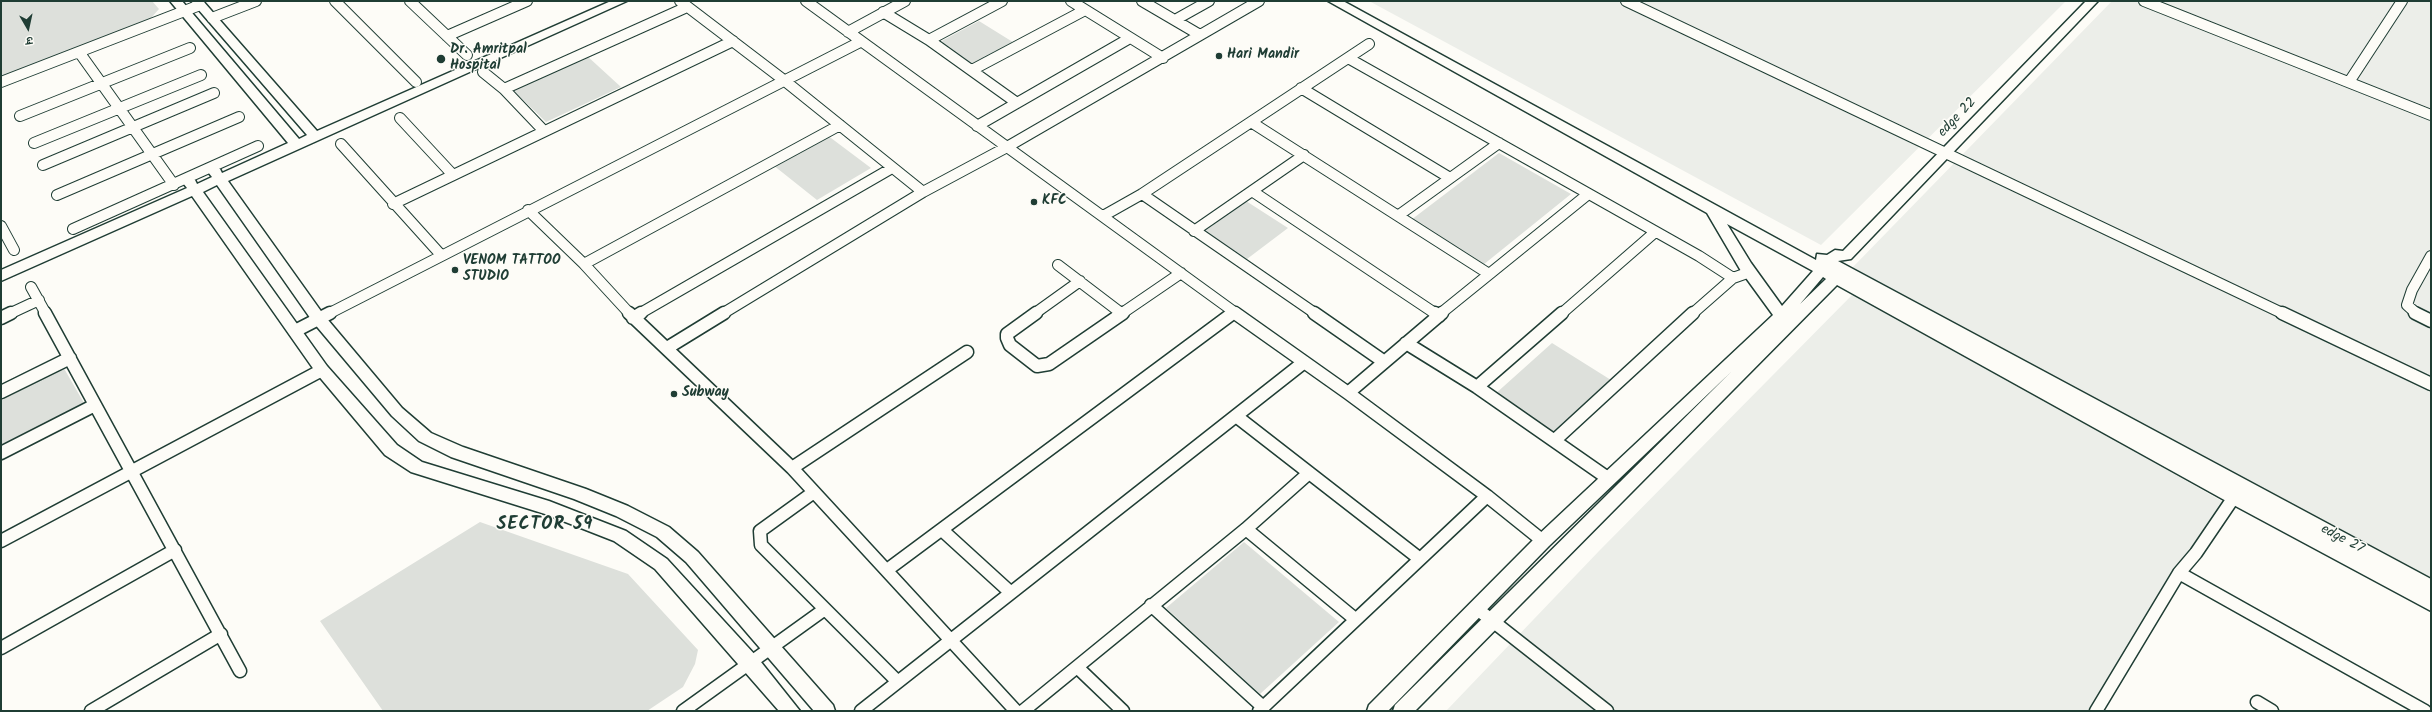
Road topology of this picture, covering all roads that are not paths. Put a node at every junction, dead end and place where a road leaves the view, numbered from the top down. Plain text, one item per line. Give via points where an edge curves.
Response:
1 (176, 1) edge
2 (256, 1) edge
3 (335, 1) edge
4 (527, 1) edge
5 (598, 1) edge
6 (621, 1) edge
7 (806, 1) edge
8 (905, 1) edge
9 (1002, 1) edge
10 (1071, 1) edge
11 (1142, 1) edge
12 (1208, 1) edge
13 (1258, 1) edge
14 (1334, 1) edge
15 (1351, 1) edge
16 (1626, 1) edge
17 (2092, 1) edge
18 (2144, 1) edge
19 (2402, 1) edge
20 (415, 2) edge
21 (199, 3) edge
22 (683, 4) edge
23 (1085, 10) junction
24 (184, 11) junction
25 (883, 12) junction
26 (212, 18) junction
27 (1175, 20) junction
28 (848, 32) junction
29 (1200, 35) junction
30 (447, 36) junction
31 (1130, 38) junction
32 (929, 40) junction
33 (733, 41) junction
34 (860, 42) junction
35 (1369, 44) dead end
36 (190, 48) dead end
37 (79, 52) junction
38 (467, 55) dead end
39 (1163, 58) junction
40 (1348, 58) junction
41 (972, 70) junction
42 (483, 72) dead end
43 (202, 75) dead end
44 (785, 81) junction
45 (1, 82) edge
46 (416, 82) junction
47 (2349, 82) junction
48 (102, 83) junction
49 (1301, 88) junction
50 (504, 89) junction
51 (214, 93) dead end
52 (1016, 103) junction
53 (120, 108) junction
54 (2431, 115) edge
55 (20, 116) dead end
56 (239, 117) dead end
57 (400, 118) dead end
58 (1251, 122) junction
59 (840, 125) junction
60 (977, 126) junction
61 (133, 127) junction
62 (544, 131) junction
63 (312, 132) junction
64 (294, 141) junction
65 (34, 143) dead end
66 (1500, 143) junction
67 (341, 144) dead end
68 (258, 146) dead end
69 (1007, 147) junction
70 (1945, 153) junction
71 (151, 155) junction
72 (1304, 155) junction
73 (42, 165) dead end
74 (892, 168) junction
75 (217, 175) junction
76 (453, 175) junction
77 (1450, 178) junction
78 (174, 185) junction
79 (193, 186) junction
80 (1252, 191) junction
81 (923, 192) junction
82 (1142, 194) junction
83 (57, 195) dead end
84 (1587, 195) junction
85 (393, 204) junction
86 (1711, 208) junction
87 (528, 210) junction
88 (1399, 215) junction
89 (1103, 216) junction
90 (1, 226) edge
91 (73, 229) dead end
92 (1194, 231) junction
93 (1654, 233) junction
94 (14, 250) dead end
95 (441, 255) junction
96 (2431, 256) edge
97 (584, 264) junction
98 (1058, 265) dead end
99 (1, 266) edge
100 (1836, 267) junction
101 (1750, 272) junction
102 (1182, 273) junction
103 (1489, 274) junction
104 (1, 276) edge
105 (1733, 278) junction
106 (1080, 281) junction
107 (31, 287) dead end
108 (39, 300) junction
109 (1235, 312) junction
110 (1121, 313) junction
111 (1439, 316) junction
112 (1781, 316) junction
113 (1, 318) edge
114 (318, 318) junction
115 (633, 318) junction
116 (2431, 321) edge
117 (295, 331) junction
118 (1406, 343) junction
119 (667, 348) junction
120 (968, 352) dead end
121 (70, 358) junction
122 (1382, 361) junction
123 (1303, 363) junction
124 (322, 370) junction
125 (2431, 384) edge
126 (1477, 387) junction
127 (1, 392) edge
128 (1348, 393) junction
129 (95, 406) junction
130 (1236, 416) junction
131 (1555, 440) junction
132 (1, 453) edge
133 (792, 468) junction
134 (131, 472) junction
135 (1309, 473) junction
136 (1609, 478) junction
137 (814, 492) junction
138 (1487, 496) junction
139 (2234, 497) junction
140 (1246, 529) junction
141 (942, 530) junction
142 (1543, 541) junction
143 (1, 542) edge
144 (175, 550) junction
145 (1420, 559) junction
146 (887, 570) junction
147 (2179, 573) junction
148 (2431, 588) edge
149 (1010, 592) junction
150 (2431, 603) edge
151 (1151, 605) junction
152 (1476, 608) junction
153 (825, 609) junction
154 (1355, 619) junction
155 (1491, 620) junction
156 (220, 634) junction
157 (951, 639) junction
158 (1, 648) edge
159 (772, 649) junction
160 (751, 663) junction
161 (1078, 667) junction
162 (240, 671) dead end
163 (898, 682) junction
164 (2257, 702) dead end
165 (1261, 709) edge
166 (2098, 710) edge
167 (91, 711) edge
168 (682, 711) edge
169 (791, 711) edge
170 (826, 711) edge
171 (861, 711) edge
172 (1016, 711) edge
173 (1023, 711) edge
174 (1123, 711) edge
175 (1376, 711) edge
176 (1402, 711) edge
177 (1608, 711) edge
178 (2272, 711) edge
179 (2425, 711) edge

1 - 24 main road
2 - 26 street
3 - 46 street
4 - 30 street
5 - 46 main road
6 - 63 main road
7 - 28 street
8 - 25 street
9 - 32 street
10 - 23 street
11 - 27 street
12 - 27 street
13 - 29 street
14 - 86 main road
15 - 100 main road
16 - 70 street
17 - 70 main road, edge 22
18 - 47 street
19 - 47 street
20 - 30 street
21 - 24 street
21 - 26 main road
22 - 33 street
22 - 50 street
23 - 31 street
23 - 41 street
24 - 37 street
24 - 64 main road
25 - 28 street
25 - 32 street
26 - 63 main road
27 - 29 street
28 - 34 street
29 - 39 street
30 - 38 street
31 - 39 street
31 - 52 street
32 - 41 street
33 - 44 street
33 - 62 street
34 - 44 street
34 - 60 street
35 - 40 street
36 - 48 street
37 - 45 street
37 - 48 street
39 - 69 street
40 - 49 street
40 - 66 street
41 - 52 street
42 - 50 street
43 - 53 street
44 - 59 street
44 - 87 street
46 - 63 main road
47 - 54 street
48 - 53 street
48 - 55 street
49 - 58 street
49 - 77 street
50 - 62 street
51 - 61 street
52 - 60 street
53 - 61 street
53 - 65 street
56 - 71 street
57 - 76 street
58 - 72 street
58 - 82 street
59 - 74 street
59 - 97 street
60 - 69 street
61 - 71 street
61 - 73 street
62 - 76 street
63 - 64 main road
64 - 75 main road
66 - 77 street
66 - 84 street
67 - 85 street
68 - 78 street
69 - 81 street
69 - 89 street
70 - 100 main road, edge 22
70 - 125 street
71 - 78 street
71 - 83 street
72 - 80 street
72 - 88 street
74 - 81 street
74 - 115 street
75 - 79 main road
75 - 114 main road
76 - 85 street
77 - 88 street
78 - 91 street
79 - 99 main road
79 - 104 main road
79 - 117 main road
80 - 92 street
80 - 111 street
81 - 119 street
82 - 89 street
82 - 92 street
84 - 93 street
84 - 103 street
85 - 95 street
86 - 100 main road
86 - 101 main road
87 - 95 street
87 - 97 street
88 - 103 street
89 - 102 street
90 - 94 street
92 - 122 street
93 - 105 street
93 - 126 street
95 - 114 street
96 - 116 street via 2412,290 2407,305 2416,314
97 - 115 street
98 - 106 street
100 - 112 main road
100 - 139 main road
100 - 148 main road, edge 27
100 - 155 main road
101 - 105 street
101 - 112 main road
102 - 109 street
102 - 110 street
103 - 111 street
105 - 131 street
106 - 110 street
106 - 110 street via 1011,329 1007,338 1010,345 1032,364 1049,364
107 - 108 street
108 - 113 street
108 - 121 street
109 - 123 street
109 - 141 street
111 - 118 street
112 - 136 main road
114 - 117 street
114 - 159 main road via 397,412 425,437 457,452 576,492 663,532 692,556
115 - 119 street
117 - 124 main road
118 - 122 street
118 - 126 street
119 - 133 street
120 - 133 street
121 - 127 street
121 - 129 street
122 - 128 street
123 - 128 street
123 - 130 street
124 - 134 street
124 - 160 main road via 391,450 417,467 592,524 620,536 661,564
126 - 131 street
128 - 138 street
129 - 132 street
129 - 134 street
130 - 135 street
130 - 149 street
131 - 136 street
133 - 137 street
134 - 143 street
134 - 144 street
135 - 140 street
135 - 145 street
136 - 142 main road
137 - 146 street
137 - 153 street via 760,531 762,545
138 - 142 street
138 - 145 street
139 - 147 street via 2196,553
139 - 150 main road
140 - 151 street
140 - 154 street
141 - 146 street
141 - 149 street
142 - 152 main road
144 - 156 street
144 - 158 street
145 - 154 street
146 - 157 street
147 - 166 street
147 - 179 street
149 - 157 street
151 - 161 street
151 - 165 street
152 - 155 street
152 - 175 main road
153 - 159 street
153 - 163 street
154 - 165 street
155 - 176 main road
155 - 177 street
156 - 162 street
156 - 167 street
157 - 163 street
157 - 172 street
159 - 160 street
159 - 170 main road
160 - 168 street
160 - 169 main road
161 - 173 street
161 - 174 street
163 - 171 street
164 - 178 street

